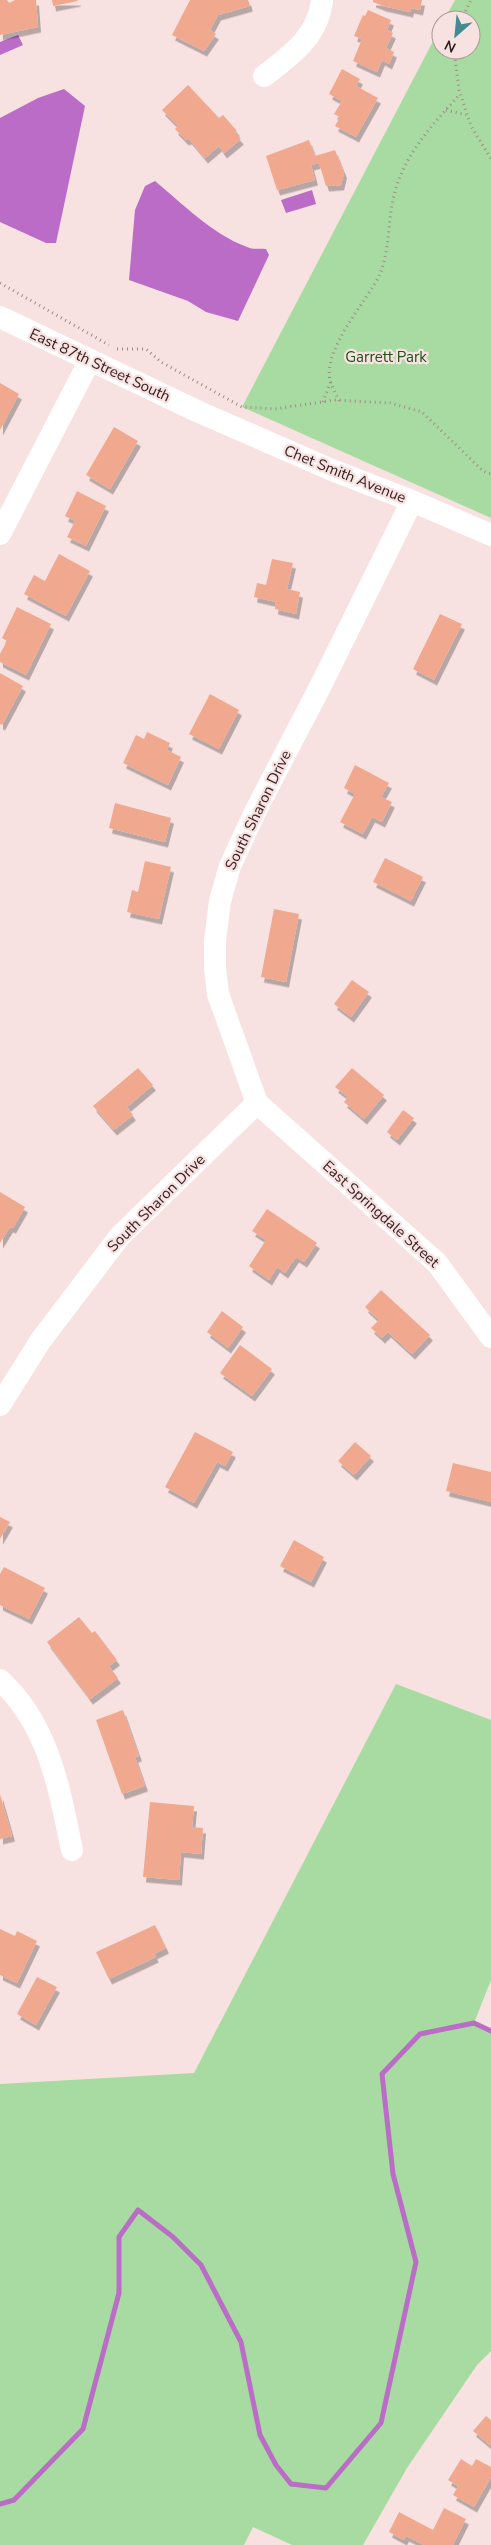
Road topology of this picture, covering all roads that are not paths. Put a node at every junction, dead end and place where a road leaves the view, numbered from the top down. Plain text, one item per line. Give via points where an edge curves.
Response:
1 (322, 0) edge
2 (264, 76) dead end
3 (0, 317) edge
4 (90, 360) junction
5 (199, 412) joint
6 (412, 500) junction
7 (7, 504) edge
8 (0, 534) edge
9 (491, 535) edge
10 (257, 1103) junction
11 (491, 1337) edge
12 (0, 1405) edge
13 (0, 1680) edge
14 (72, 1850) dead end

1 - 2 street via 314,29 296,52
3 - 4 street, East 87th Street South
4 - 5 street, East 87th Street South
4 - 7 street
5 - 6 street, Chet Smith Avenue via 332,470
6 - 9 street, Chet Smith Avenue
6 - 10 street, South Sharon Drive via 257,808 227,874 220,901 215,941 218,994
7 - 8 street
10 - 11 street, East Springdale Street via 437,1263
10 - 12 street, South Sharon Drive via 120,1236 41,1340
13 - 14 street via 33,1722 52,1760

